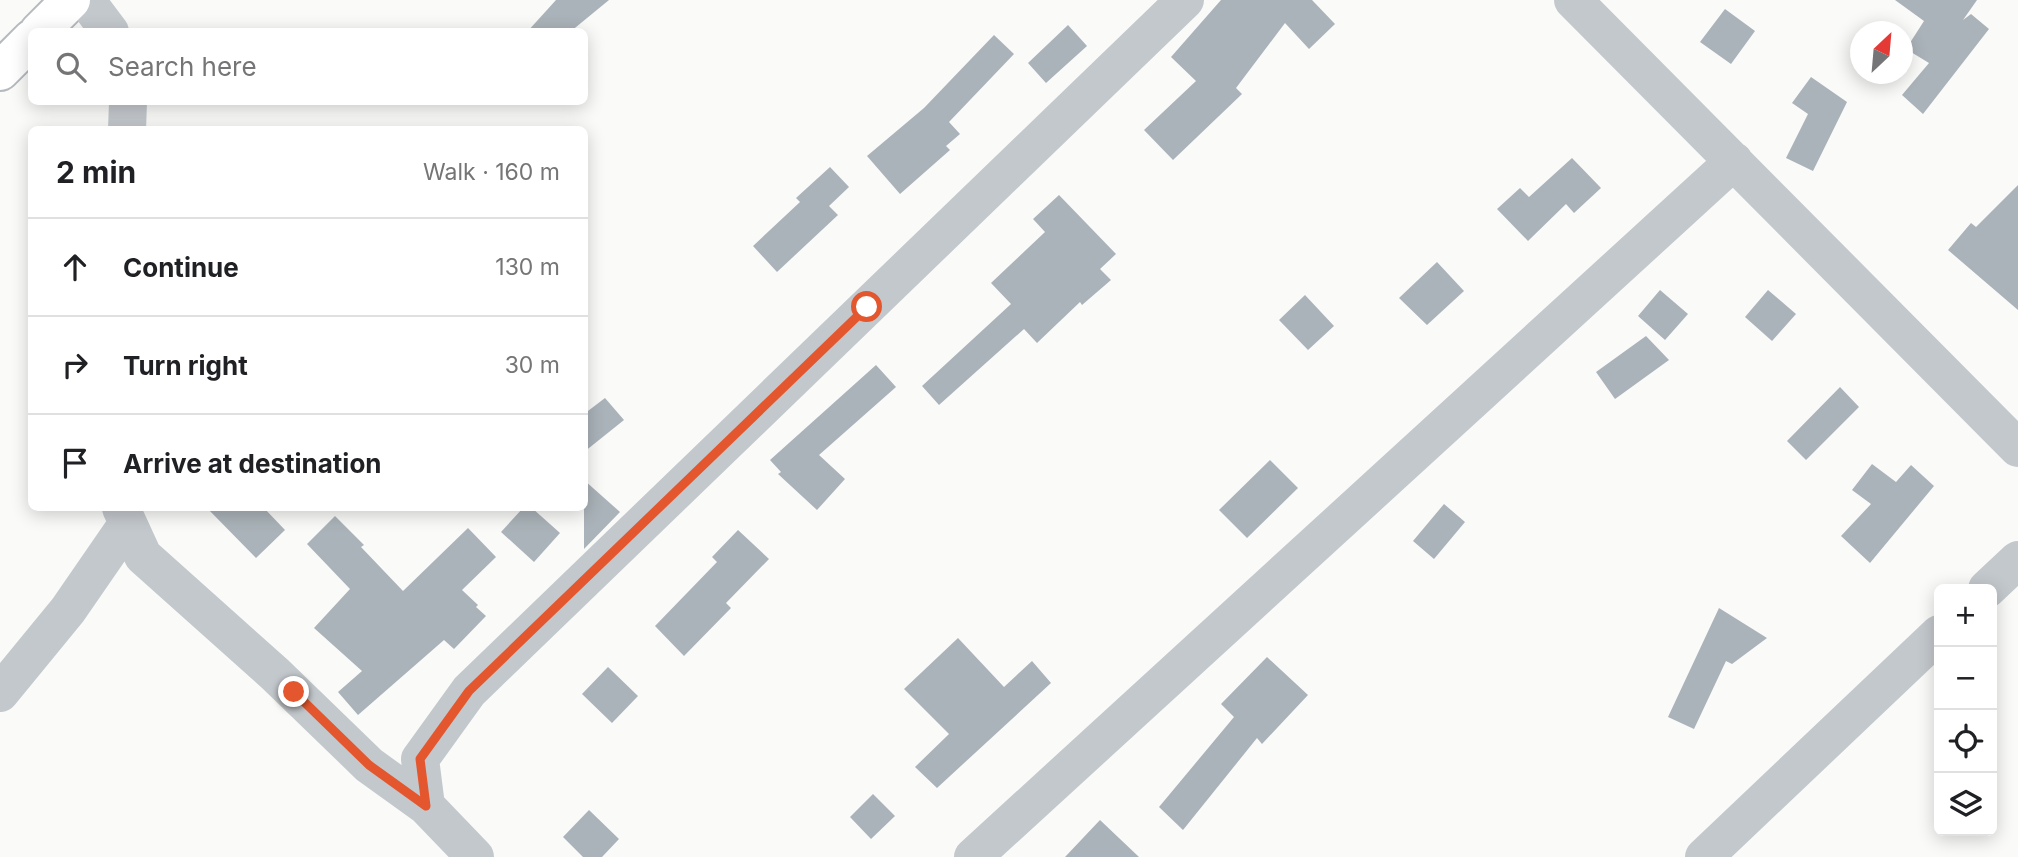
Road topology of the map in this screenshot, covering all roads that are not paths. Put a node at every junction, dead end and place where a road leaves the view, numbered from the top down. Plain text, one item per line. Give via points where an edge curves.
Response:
1 (71, 0) edge
2 (86, 0) edge
3 (1185, 0) edge
4 (1573, 0) edge
5 (43, 28) edge
6 (107, 28) edge
7 (28, 43) edge
8 (0, 71) edge
9 (128, 105) edge
10 (127, 126) edge
11 (1734, 161) junction
12 (2018, 448) edge
13 (124, 515) edge
14 (2018, 560) edge
15 (1992, 584) edge
16 (1934, 639) edge
17 (0, 693) edge
18 (426, 806) junction
19 (475, 857) edge
20 (973, 857) edge
21 (1704, 857) edge

1 - 5 main road
2 - 6 street
3 - 18 street via 469,691 420,759
4 - 11 street
7 - 8 main road
9 - 10 street
11 - 12 street
11 - 20 street
13 - 17 street via 68,610
13 - 18 street via 143,556 369,765
14 - 15 street
16 - 21 street
18 - 19 street

